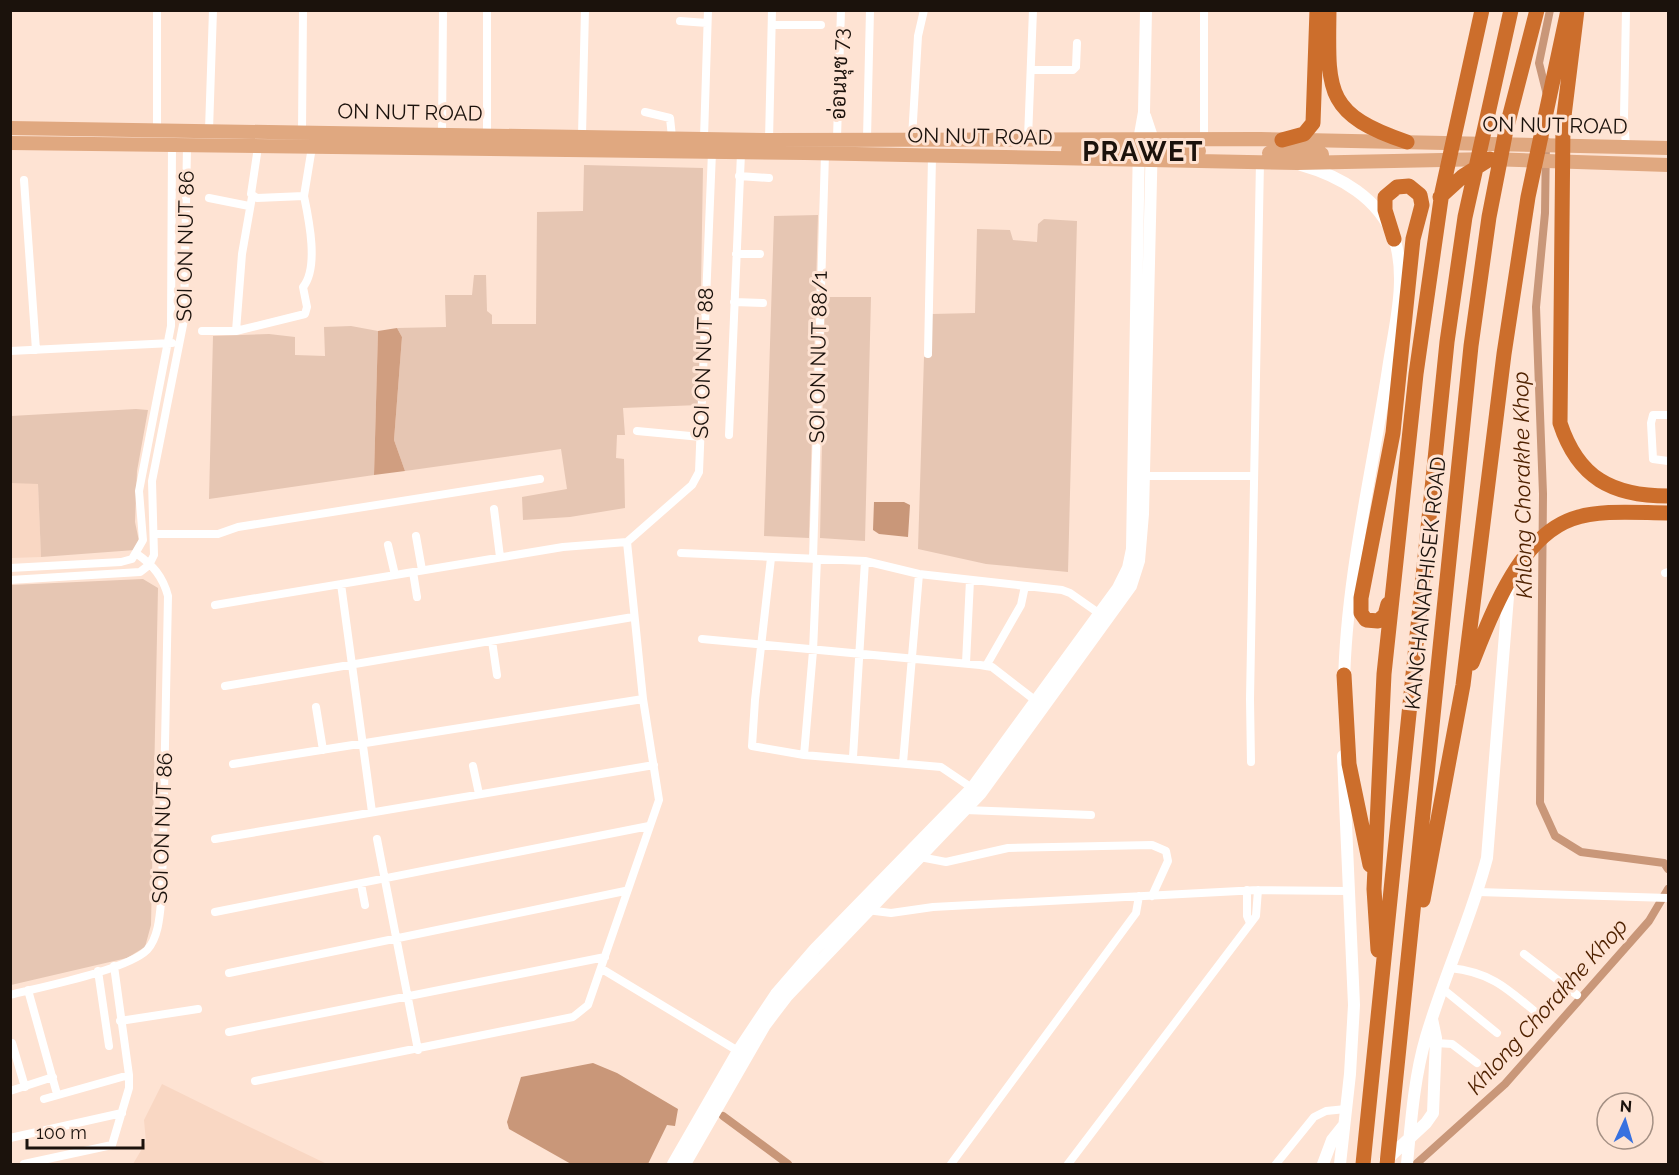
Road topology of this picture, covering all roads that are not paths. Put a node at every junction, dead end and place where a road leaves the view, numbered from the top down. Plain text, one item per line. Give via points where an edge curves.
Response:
1 (157, 10) edge
2 (213, 10) edge
3 (303, 10) edge
4 (442, 10) edge
5 (487, 10) edge
6 (585, 10) edge
7 (708, 10) edge
8 (772, 10) edge
9 (841, 10) edge
10 (870, 10) edge
11 (924, 10) edge
12 (1033, 10) edge
13 (1146, 10) edge
14 (1204, 10) edge
15 (1317, 10) edge
16 (1329, 10) edge
17 (1471, 10) edge
18 (1482, 10) edge
19 (1511, 10) edge
20 (1537, 10) edge
21 (1568, 10) edge
22 (1577, 10) edge
23 (1626, 10) edge
24 (680, 21) dead end
25 (707, 23) junction
26 (772, 25) junction
27 (820, 25) dead end
28 (1077, 43) dead end
29 (1031, 70) junction
30 (645, 112) dead end
31 (1455, 125) junction
32 (10, 128) edge
33 (157, 130) junction
34 (179, 130) junction
35 (209, 130) junction
36 (302, 131) junction
37 (442, 134) junction
38 (487, 135) junction
39 (582, 135) junction
40 (672, 137) junction
41 (704, 138) junction
42 (867, 138) junction
43 (912, 138) junction
44 (1028, 138) junction
45 (769, 140) junction
46 (1105, 140) junction
47 (1146, 140) junction
48 (1185, 140) junction
49 (1204, 140) junction
50 (1282, 140) junction
51 (10, 143) edge
52 (840, 143) junction
53 (172, 146) junction
54 (187, 146) junction
55 (258, 147) junction
56 (312, 147) junction
57 (1626, 147) junction
58 (1668, 148) edge
59 (1408, 149) junction
60 (712, 153) junction
61 (741, 153) junction
62 (805, 153) junction
63 (929, 153) junction
64 (825, 154) junction
65 (1588, 154) junction
66 (1490, 159) junction
67 (1105, 160) junction
68 (1184, 160) junction
69 (1443, 160) junction
70 (1145, 161) junction
71 (1260, 161) junction
72 (1297, 163) junction
73 (1668, 165) edge
74 (739, 176) junction
75 (768, 178) dead end
76 (24, 180) dead end
77 (304, 196) junction
78 (252, 197) junction
79 (209, 198) dead end
80 (249, 206) junction
81 (1416, 228) junction
82 (1394, 239) junction
83 (736, 254) junction
84 (760, 254) dead end
85 (734, 302) junction
86 (763, 303) dead end
87 (202, 331) dead end
88 (236, 331) junction
89 (168, 343) junction
90 (180, 345) junction
91 (36, 350) junction
92 (10, 351) edge
93 (928, 354) dead end
94 (1668, 415) edge
95 (637, 431) dead end
96 (729, 435) dead end
97 (701, 437) junction
98 (1668, 461) edge
99 (1144, 476) junction
100 (1254, 476) junction
101 (540, 479) dead end
102 (1662, 496) edge
103 (494, 509) dead end
104 (1663, 513) edge
105 (154, 534) junction
106 (416, 536) dead end
107 (627, 542) junction
108 (388, 545) dead end
109 (681, 553) dead end
110 (137, 554) junction
111 (1396, 556) junction
112 (500, 557) junction
113 (771, 558) junction
114 (815, 559) junction
115 (865, 561) junction
116 (150, 563) junction
117 (10, 568) edge
118 (418, 571) junction
119 (919, 574) junction
120 (394, 575) junction
121 (10, 580) edge
122 (970, 580) junction
123 (1509, 583) junction
124 (341, 584) junction
125 (1025, 586) junction
126 (417, 597) dead end
127 (215, 605) dead end
128 (1100, 614) junction
129 (633, 617) junction
130 (702, 639) dead end
131 (492, 641) junction
132 (762, 645) junction
133 (813, 651) junction
134 (861, 655) junction
135 (913, 658) junction
136 (966, 663) junction
137 (351, 664) junction
138 (986, 666) junction
139 (497, 675) dead end
140 (1344, 675) junction
141 (1463, 685) junction
142 (225, 686) dead end
143 (643, 699) junction
144 (1036, 701) junction
145 (316, 707) dead end
146 (363, 744) junction
147 (323, 750) junction
148 (804, 755) junction
149 (853, 757) junction
150 (1251, 762) dead end
151 (903, 763) junction
152 (233, 764) dead end
153 (654, 765) junction
154 (473, 766) dead end
155 (972, 788) junction
156 (479, 794) junction
157 (965, 810) junction
158 (372, 812) junction
159 (1091, 815) dead end
160 (649, 826) junction
161 (215, 839) dead end
162 (376, 839) dead end
163 (920, 857) junction
164 (383, 879) junction
165 (361, 884) junction
166 (1374, 889) junction
167 (1247, 890) junction
168 (1257, 890) junction
169 (625, 891) junction
170 (1347, 891) junction
171 (1478, 892) junction
172 (1138, 896) junction
173 (1152, 896) junction
174 (1668, 898) edge
175 (365, 905) dead end
176 (867, 910) junction
177 (215, 912) dead end
178 (1250, 923) junction
179 (396, 939) junction
180 (1524, 954) dead end
181 (605, 957) junction
182 (114, 966) junction
183 (1450, 968) junction
184 (602, 969) junction
185 (1407, 969) junction
186 (98, 971) junction
187 (229, 973) dead end
188 (1443, 989) junction
189 (28, 990) junction
190 (10, 995) edge
191 (1577, 995) dead end
192 (409, 997) junction
193 (1381, 997) junction
194 (198, 1009) dead end
195 (1539, 1015) dead end
196 (1432, 1018) junction
197 (120, 1021) junction
198 (229, 1032) dead end
199 (1497, 1033) dead end
200 (12, 1043) edge
201 (1436, 1043) junction
202 (109, 1046) dead end
203 (418, 1050) junction
204 (738, 1051) junction
205 (1477, 1063) dead end
206 (129, 1075) junction
207 (53, 1077) junction
208 (255, 1081) dead end
209 (25, 1087) junction
210 (10, 1091) edge
211 (57, 1094) junction
212 (44, 1099) dead end
213 (1346, 1109) junction
214 (122, 1113) junction
215 (1344, 1125) junction
216 (10, 1138) edge
217 (1385, 1160) edge
218 (24, 1164) edge
219 (673, 1164) edge
220 (685, 1164) edge
221 (951, 1164) edge
222 (1071, 1164) edge
223 (1276, 1164) edge
224 (1323, 1164) edge
225 (1340, 1164) edge
226 (1363, 1164) edge
227 (1407, 1164) edge

1 - 33 street
2 - 35 street
3 - 36 street
4 - 37 street
5 - 38 street
6 - 39 street
7 - 25 street
8 - 26 street
9 - 52 street, อ่อนนุช 73
10 - 42 street
11 - 43 street via 918,36
12 - 29 street
13 - 47 main road
14 - 49 street
15 - 50 highway via 1313,123 1304,134
16 - 59 highway via 1329,71 1337,99 1357,121
17 - 31 highway
18 - 31 highway
19 - 193 highway, KANCHANAPHISEK ROAD via 1465,217 1447,342
20 - 185 highway, KANCHANAPHISEK ROAD via 1506,130 1471,346
21 - 141 highway via 1528,198 1504,354
22 - 102 highway via 1563,124 1560,423 1566,441 1587,472 1603,484 1620,492
23 - 57 street
24 - 25 street
25 - 41 street
26 - 27 street
26 - 45 street
28 - 29 street via 1073,70
29 - 44 street
30 - 40 street via 667,115
31 - 111 highway via 1416,374
32 - 33 main road, ON NUT ROAD
33 - 34 main road, ON NUT ROAD
34 - 35 main road, ON NUT ROAD
34 - 53 main road
34 - 54 main road
35 - 36 main road, ON NUT ROAD
36 - 37 main road, ON NUT ROAD
37 - 38 main road, ON NUT ROAD
38 - 39 main road, ON NUT ROAD
39 - 40 main road, ON NUT ROAD
40 - 41 main road, ON NUT ROAD
41 - 45 main road, ON NUT ROAD
42 - 43 main road, ON NUT ROAD
42 - 52 main road, ON NUT ROAD
43 - 44 main road, ON NUT ROAD
44 - 46 main road, ON NUT ROAD
45 - 52 main road, ON NUT ROAD via 810,138
46 - 47 main road, ON NUT ROAD
46 - 67 main road via 1115,150 1113,157
47 - 48 main road, ON NUT ROAD
47 - 70 main road
48 - 49 main road, ON NUT ROAD
48 - 68 main road via 1174,152
49 - 50 main road, ON NUT ROAD
50 - 59 main road, ON NUT ROAD
51 - 53 main road, ON NUT ROAD
52 - 62 main road, ON NUT ROAD
52 - 63 main road, ON NUT ROAD
53 - 54 main road, ON NUT ROAD
53 - 89 street, SOI ON NUT 86 via 172,314
54 - 55 main road, ON NUT ROAD
54 - 90 street, SOI ON NUT 86 via 184,320
55 - 56 main road, ON NUT ROAD
55 - 78 street
56 - 60 main road, ON NUT ROAD
56 - 77 street
57 - 58 main road, ON NUT ROAD
57 - 65 main road, ON NUT ROAD
59 - 63 main road, ON NUT ROAD via 1332,154 1148,150
59 - 65 main road, ON NUT ROAD via 1440,144 1524,145
59 - 69 main road, ON NUT ROAD
60 - 61 main road, ON NUT ROAD
60 - 97 street, SOI ON NUT 88
61 - 62 main road, ON NUT ROAD
61 - 74 street
62 - 64 main road, ON NUT ROAD
63 - 64 main road, ON NUT ROAD
63 - 67 main road, ON NUT ROAD
63 - 93 street
64 - 114 street, SOI ON NUT 88/1
65 - 66 main road, ON NUT ROAD via 1522,161
65 - 73 main road, ON NUT ROAD
66 - 69 main road, ON NUT ROAD
66 - 81 highway via 1438,199
67 - 70 main road, ON NUT ROAD
68 - 70 main road, ON NUT ROAD
68 - 71 main road, ON NUT ROAD
69 - 72 main road, ON NUT ROAD
70 - 99 main road
70 - 128 main road via 1132,549 1128,568
71 - 72 main road, ON NUT ROAD
71 - 100 street
72 - 82 main road via 1336,176 1353,187 1381,216
74 - 75 street
74 - 83 street
76 - 91 street
77 - 78 street
77 - 88 street via 310,229 310,278 303,287 305,314
78 - 80 street
79 - 80 street
80 - 88 street
81 - 82 highway via 1421,197 1412,188 1397,186 1384,201
81 - 111 highway via 1393,433 1360,603 1365,620 1378,621 1385,615
82 - 140 main road via 1400,276 1398,299 1351,593
83 - 84 street
83 - 85 street
85 - 86 street
85 - 96 street
87 - 88 street
89 - 90 street, SOI ON NUT 86
89 - 91 street, SOI ON NUT 86
89 - 110 street, SOI ON NUT 86 via 139,491 142,540
90 - 105 street, SOI ON NUT 86 via 152,481
91 - 92 street, SOI ON NUT 86
94 - 98 street via 1653,415 1651,423 1653,459
95 - 97 street
97 - 107 street, SOI ON NUT 88 via 696,480
99 - 100 street
99 - 157 main road via 1140,554 1131,586
100 - 150 street
101 - 105 street via 238,527 218,534
102 - 104 highway
103 - 112 street
104 - 123 highway via 1602,514 1570,520 1542,537 1520,562
105 - 116 street, SOI ON NUT 86 via 156,548
106 - 118 street
107 - 112 street
107 - 129 street
108 - 120 street
109 - 113 street
110 - 116 street, SOI ON NUT 86
110 - 117 street via 121,562
111 - 166 highway via 1383,684
112 - 118 street
113 - 114 street
113 - 132 street
114 - 115 street
114 - 133 street, SOI ON NUT 88/1
115 - 119 street
115 - 134 street
116 - 121 street via 140,572 126,575
116 - 182 street, SOI ON NUT 86 via 165,583 168,596 161,901 154,939 147,950
118 - 120 street
118 - 126 street
119 - 122 street
119 - 135 street
120 - 124 street
122 - 125 street
122 - 136 street
123 - 141 highway
123 - 171 main road via 1491,832
124 - 127 street
124 - 137 street
125 - 128 street via 1070,593
125 - 138 street via 1021,605
128 - 144 main road
129 - 131 street
129 - 143 street
130 - 132 street
131 - 137 street
131 - 139 street
132 - 133 street
132 - 148 street via 751,744 755,748
133 - 134 street
133 - 148 street, SOI ON NUT 88/1
134 - 135 street
134 - 149 street
135 - 136 street
135 - 151 street
136 - 138 street
137 - 142 street
137 - 146 street
138 - 144 street
140 - 166 highway via 1350,773
140 - 170 main road
141 - 185 highway via 1415,945
143 - 146 street
143 - 153 street
144 - 155 main road
145 - 147 street
146 - 147 street
146 - 158 street
147 - 152 street
148 - 149 street
149 - 151 street
151 - 155 street via 940,767
153 - 156 street
153 - 160 street via 659,800
154 - 156 street
155 - 204 main road via 815,949 776,994
156 - 158 street
157 - 159 street
157 - 163 main road
158 - 161 street
160 - 164 street
160 - 169 street
162 - 164 street
163 - 173 street via 946,862 1008,848 1152,845 1166,851 1168,861
163 - 176 main road
164 - 165 street
164 - 179 street
165 - 175 street
165 - 177 street
166 - 193 highway
167 - 168 street
167 - 173 street
167 - 178 street
168 - 170 street
168 - 178 street via 1256,916
169 - 179 street
169 - 181 street
170 - 213 main road via 1354,1005
171 - 174 street
171 - 183 main road
172 - 173 street
172 - 176 street via 891,912
172 - 221 street via 1136,913
176 - 220 main road via 765,1025
178 - 222 street
179 - 187 street
179 - 192 street
180 - 191 street
181 - 184 street
181 - 192 street
182 - 186 street, SOI ON NUT 86
182 - 197 street
183 - 188 main road
183 - 195 street via 1492,978
184 - 203 street via 588,1005 573,1017
184 - 204 street
185 - 217 highway, KANCHANAPHISEK ROAD
186 - 189 street, SOI ON NUT 86
186 - 202 street
188 - 196 main road
188 - 199 street
189 - 190 street, SOI ON NUT 86
189 - 207 street
192 - 198 street
192 - 203 street
193 - 226 highway, KANCHANAPHISEK ROAD
194 - 197 street
196 - 201 main road
196 - 227 main road via 1417,1080
197 - 206 street
200 - 209 street
201 - 205 street via 1452,1044
201 - 217 main road via 1431,1118
203 - 208 street
204 - 219 main road
206 - 211 street
206 - 214 street
207 - 209 street
207 - 211 street
209 - 210 street
211 - 212 street
213 - 215 main road
213 - 223 street via 1314,1117
214 - 216 street
214 - 218 street via 110,1146
215 - 224 main road via 1332,1140
215 - 225 main road

